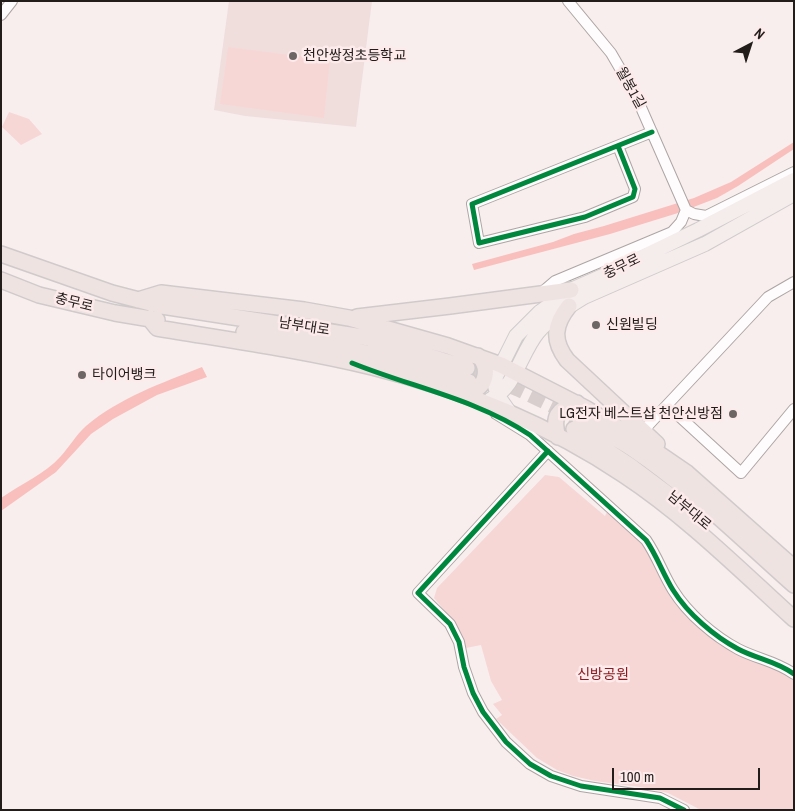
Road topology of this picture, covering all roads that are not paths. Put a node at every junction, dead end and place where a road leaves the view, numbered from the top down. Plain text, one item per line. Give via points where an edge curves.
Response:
1 (12, 1) edge
2 (573, 2) edge
3 (1, 15) edge
4 (652, 132) junction
5 (618, 146) junction
6 (794, 172) edge
7 (794, 180) edge
8 (793, 196) edge
9 (686, 210) junction
10 (1, 254) edge
11 (1, 280) edge
12 (794, 282) edge
13 (571, 290) junction
14 (541, 294) junction
15 (138, 300) junction
16 (569, 306) junction
17 (149, 318) junction
18 (349, 318) junction
19 (478, 356) junction
20 (352, 363) junction
21 (508, 368) junction
22 (459, 393) junction
23 (498, 396) junction
24 (481, 401) junction
25 (576, 403) junction
26 (667, 405) junction
27 (794, 410) edge
28 (510, 413) junction
29 (643, 431) junction
30 (530, 434) junction
31 (558, 437) junction
32 (548, 451) junction
33 (687, 473) junction
34 (794, 568) edge
35 (794, 586) edge
36 (794, 605) edge
37 (794, 619) edge
38 (794, 674) edge
39 (684, 810) edge

1 - 3 street
2 - 4 street, 월봉1길 via 610,53 636,96
4 - 5 street
4 - 9 street, 월봉1길
5 - 5 street via 472,204 479,243 585,217 633,197 635,190
6 - 9 street via 706,216
7 - 13 main road, 충무로
8 - 16 main road, 충무로 via 705,244
9 - 14 street via 672,232 555,281
10 - 15 highway, 충무로
11 - 17 highway, 충무로 via 39,295
12 - 26 street via 768,297
13 - 14 highway
13 - 21 main road, 충무로 via 555,300 516,336
14 - 18 highway
15 - 17 highway, 남부대로 via 369,338 468,375 369,353
15 - 18 highway via 161,293
16 - 21 main road, 충무로 via 538,332
16 - 29 highway via 561,316 556,334 561,352
17 - 20 highway via 157,328
18 - 19 highway
19 - 21 highway
19 - 22 highway via 485,363 484,379 476,390
20 - 22 highway
20 - 30 street via 472,405
21 - 23 main road, 충무로 via 505,390
21 - 25 highway
22 - 24 highway
23 - 24 main road
23 - 28 main road
24 - 28 highway
25 - 31 highway via 564,407 557,414 554,423
25 - 33 highway
26 - 27 street via 742,473
26 - 29 street
28 - 30 street
28 - 31 highway
29 - 33 highway
30 - 32 street
31 - 37 highway via 624,474 660,500
32 - 38 street via 646,540 673,591 703,624 738,649 776,662
32 - 39 street via 418,593 450,624 459,642 473,693 483,712 506,742 530,764 551,776 581,786 660,798
33 - 34 highway
35 - 36 highway, 남부대로 via 710,508 632,448 577,424 700,519

